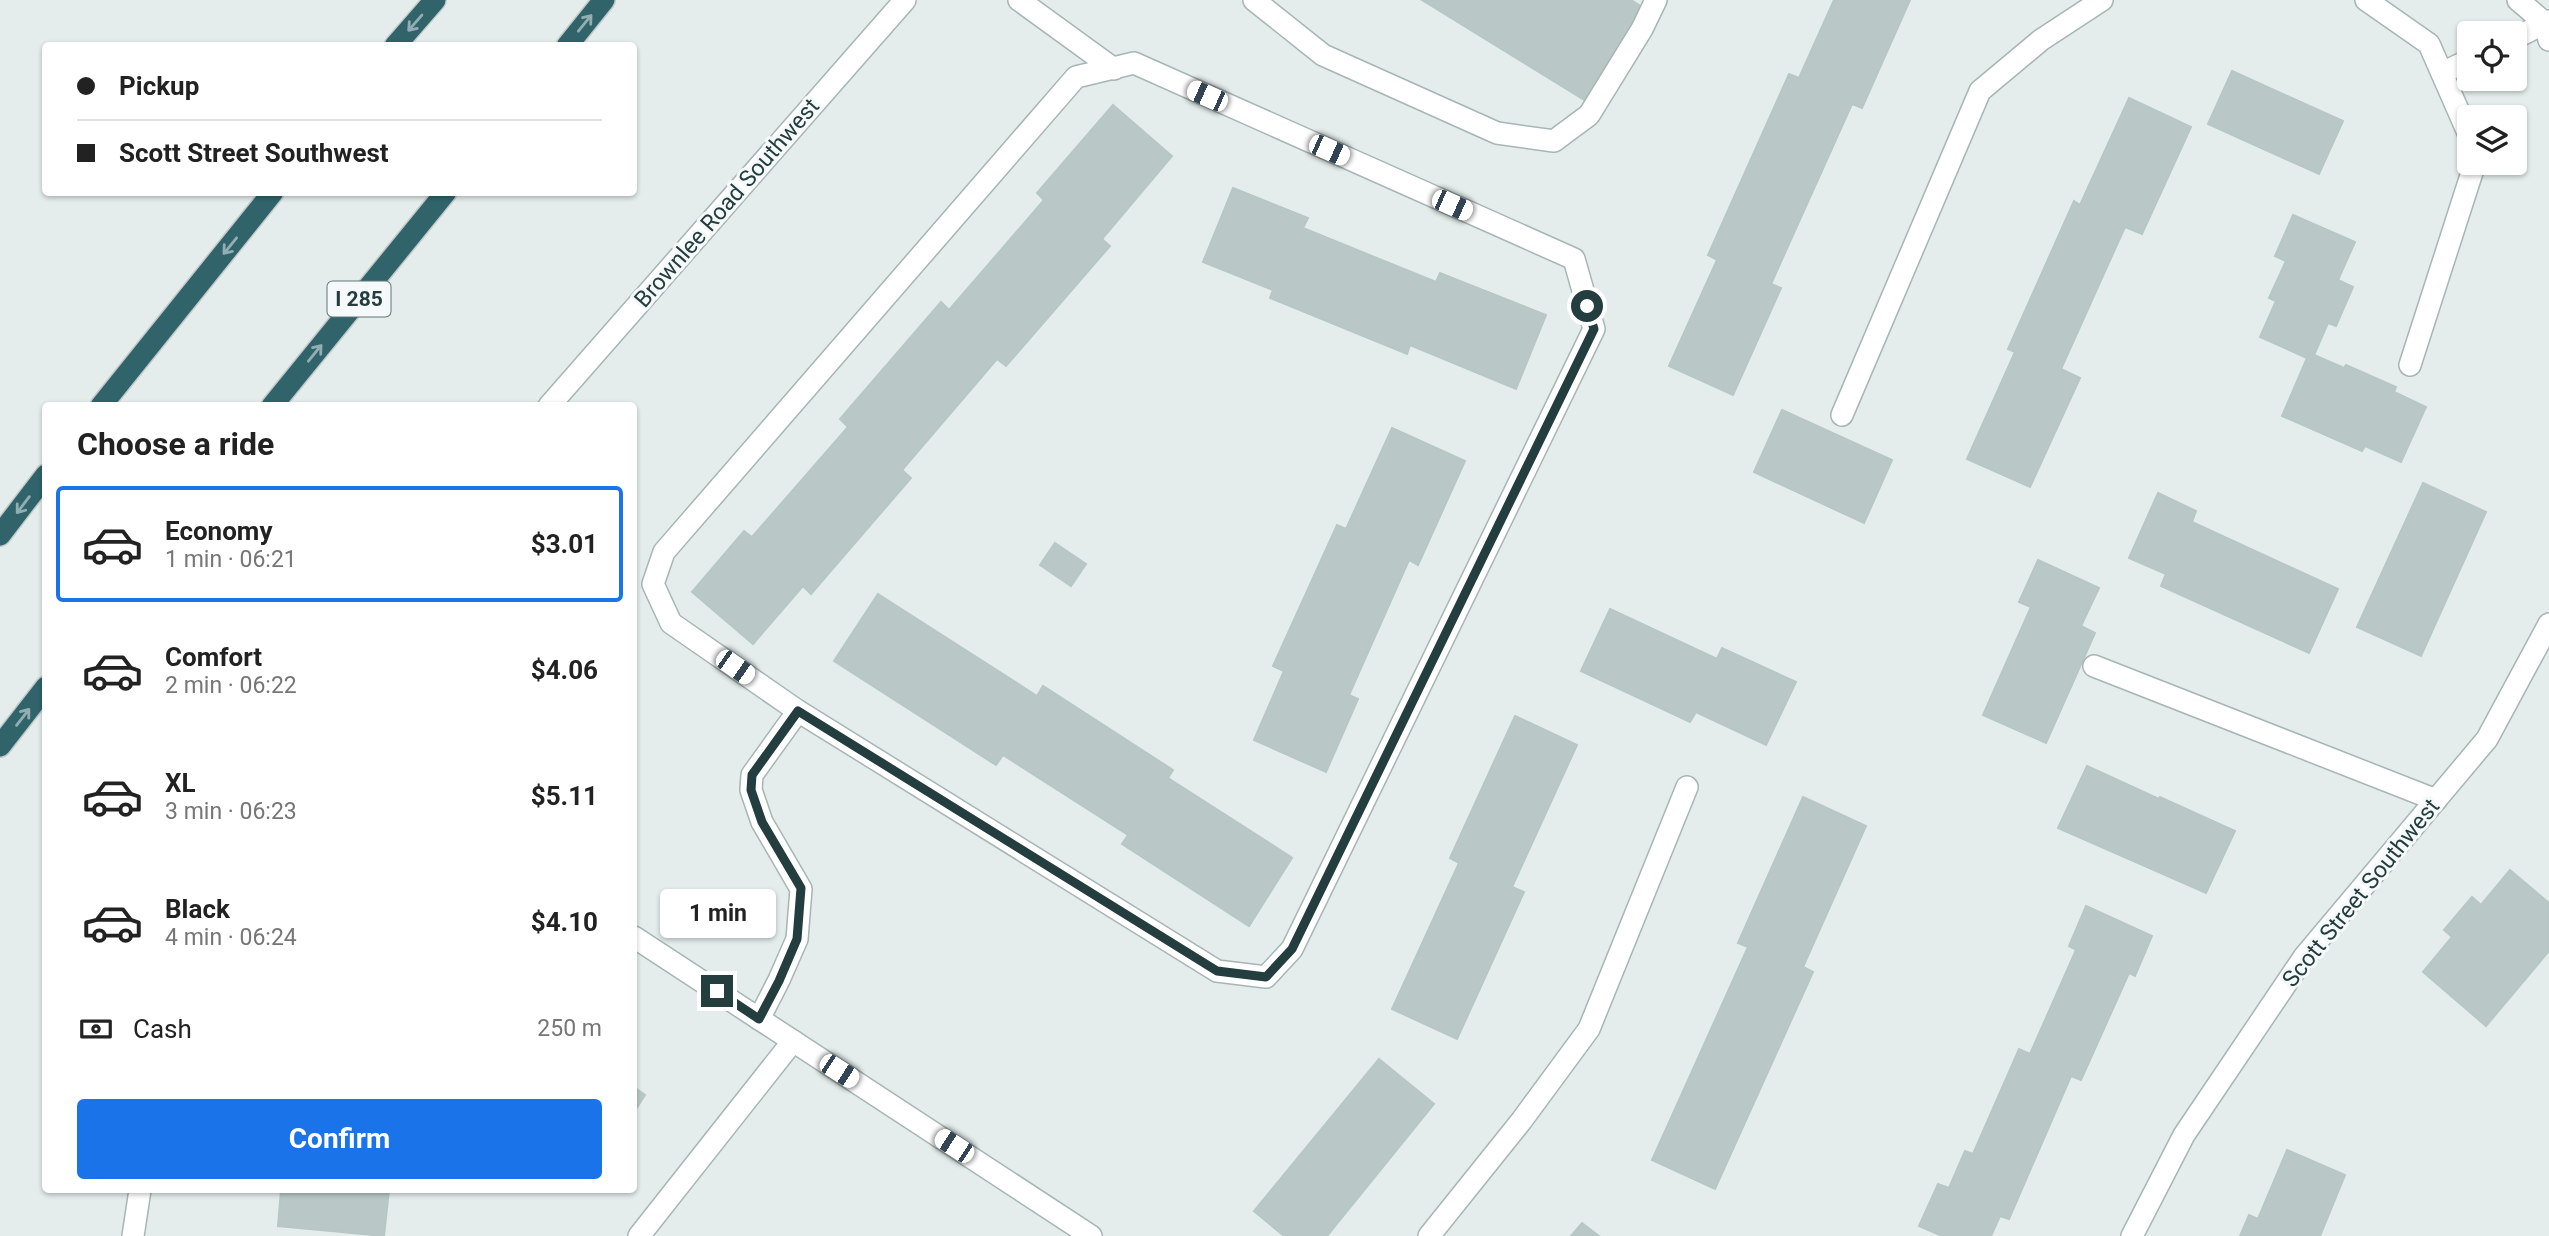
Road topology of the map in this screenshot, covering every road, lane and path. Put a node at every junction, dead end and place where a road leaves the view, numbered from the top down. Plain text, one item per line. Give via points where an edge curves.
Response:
1 (435, 0) edge
2 (604, 0) edge
3 (905, 0) edge
4 (1018, 0) edge
5 (1254, 0) edge
6 (1656, 0) edge
7 (2102, 0) edge
8 (2366, 0) edge
9 (2518, 0) edge
10 (2548, 28) edge
11 (2527, 34) edge
12 (398, 42) edge
13 (569, 42) edge
14 (2457, 66) edge
15 (1114, 69) junction
16 (2442, 73) junction
17 (2457, 107) edge
18 (2472, 175) edge
19 (270, 196) edge
20 (443, 196) edge
21 (2410, 365) dead end
22 (104, 402) edge
23 (275, 402) edge
24 (553, 402) edge
25 (1842, 415) dead end
26 (42, 480) edge
27 (0, 535) edge
28 (2549, 624) edge
29 (2094, 666) dead end
30 (42, 692) edge
31 (798, 711) junction
32 (0, 746) edge
33 (1686, 787) dead end
34 (2436, 800) junction
35 (637, 939) edge
36 (759, 1019) junction
37 (793, 1041) junction
38 (140, 1193) edge
39 (133, 1236) edge
40 (639, 1236) edge
41 (1091, 1236) edge
42 (1429, 1236) edge
43 (2132, 1236) edge

1 -> 12 highway
13 -> 2 highway
3 - 24 street, Brownlee Road Southwest
4 - 15 street
5 - 6 street via 1323,55 1497,133 1554,141 1590,115
7 - 25 street via 2041,40 1980,91
8 - 16 street via 2429,44
9 - 10 street
10 - 11 street
14 - 16 street
15 - 31 street via 1076,77 664,552 653,584 671,623
15 - 31 street via 1134,64 1574,259 1594,329 1292,949 1266,977 1217,971
16 - 17 street
18 - 21 street
19 -> 22 highway
23 -> 20 highway, I 285
26 -> 27 highway
28 - 34 street, Scott Street Southwest via 2487,739
29 - 34 street
32 -> 30 highway
31 - 36 street via 752,775 751,790 762,822 801,888 797,939
33 - 42 street via 1589,1028
34 - 43 street, Scott Street Southwest via 2304,957 2184,1135
35 - 36 street
36 - 37 street
37 - 40 street
37 - 41 street
38 - 39 street

